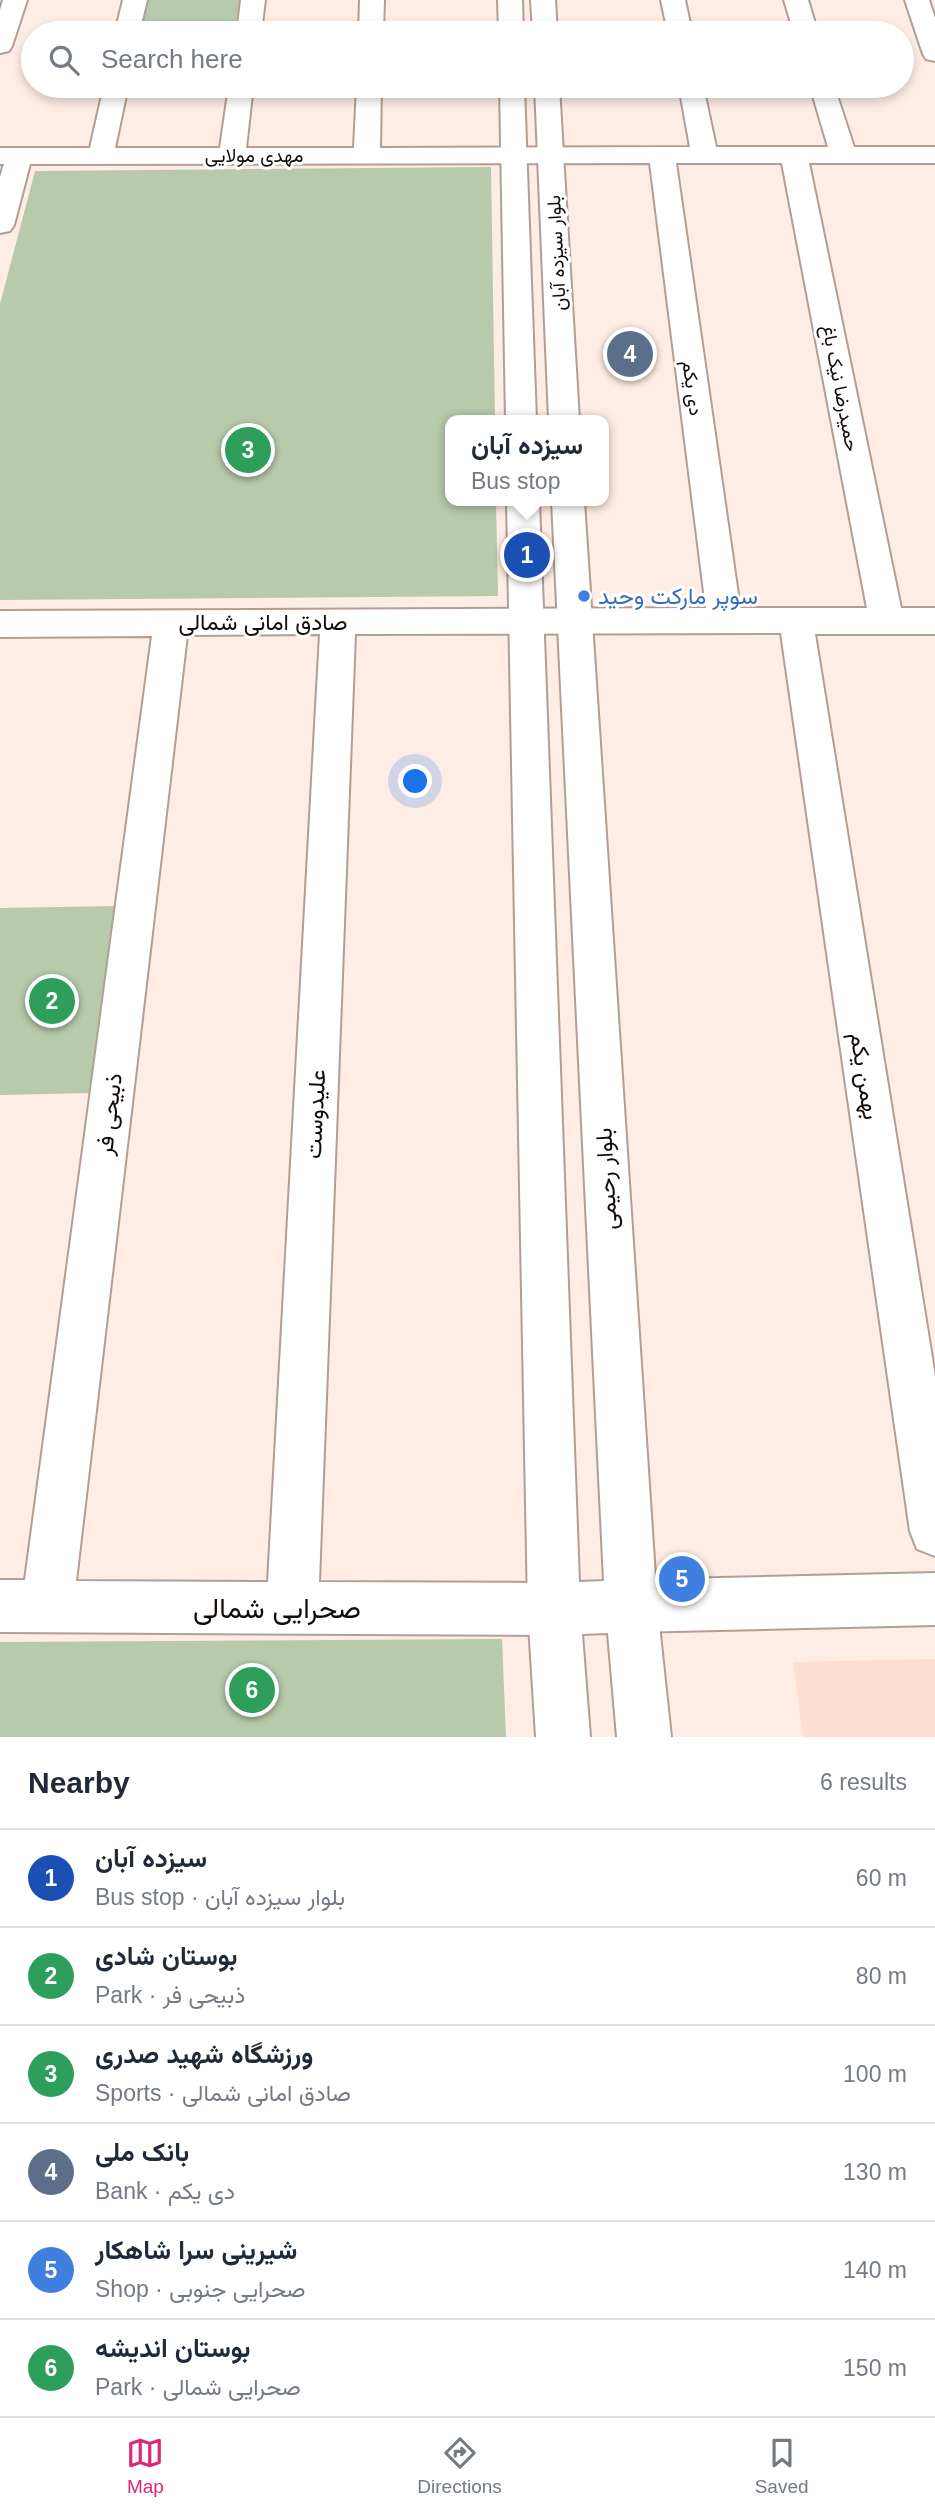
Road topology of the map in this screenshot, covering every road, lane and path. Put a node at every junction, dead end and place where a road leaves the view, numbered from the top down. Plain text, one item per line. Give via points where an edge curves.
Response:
1 (15, 0) edge
2 (135, 0) edge
3 (253, 0) edge
4 (372, 0) edge
5 (510, 0) edge
6 (543, 0) edge
7 (673, 0) edge
8 (796, 0) edge
9 (917, 0) edge
10 (130, 21) edge
11 (250, 21) edge
12 (371, 21) edge
13 (511, 21) edge
14 (544, 21) edge
15 (677, 21) edge
16 (802, 21) edge
17 (0, 46) edge
18 (935, 54) edge
19 (113, 98) edge
20 (239, 98) edge
21 (369, 98) edge
22 (512, 98) edge
23 (548, 98) edge
24 (693, 98) edge
25 (826, 98) edge
26 (511, 154) junction
27 (101, 155) junction
28 (232, 155) junction
29 (367, 155) junction
30 (551, 155) junction
31 (662, 155) junction
32 (705, 155) junction
33 (794, 155) junction
34 (843, 155) junction
35 (9, 156) edge
36 (933, 163) edge
37 (0, 225) edge
38 (521, 415) edge
39 (564, 415) edge
40 (523, 506) edge
41 (568, 506) edge
42 (526, 620) junction
43 (338, 621) junction
44 (574, 621) junction
45 (724, 621) junction
46 (796, 621) junction
47 (887, 621) junction
48 (935, 621) edge
49 (171, 622) junction
50 (0, 624) edge
51 (935, 1531) edge
52 (935, 1599) edge
53 (24, 1606) edge
54 (631, 1606) junction
55 (292, 1608) junction
56 (554, 1609) junction
57 (563, 1737) edge
58 (644, 1737) edge

1 - 17 street
2 - 10 street
3 - 11 street
4 - 12 street
5 - 13 street
6 - 14 street
7 - 15 street
8 - 16 street
9 - 18 street
19 - 27 street
20 - 28 street
21 - 29 street
22 - 26 street, بلوار سیزده آبان
23 - 30 street, بلوار سیزده آبان
24 - 32 street
25 - 34 street
26 - 29 street, مهدی مولایی
26 - 30 street, مهدی مولایی
26 - 38 street, بلوار سیزده آبان
27 - 28 street, مهدی مولایی
27 - 35 street, مهدی مولایی
28 - 29 street, مهدی مولایی
30 - 31 street
30 - 39 street, بلوار سیزده آبان
31 - 32 street
31 - 45 street, دی یکم
32 - 33 street
33 - 34 street
33 - 47 street, حمیدرضا نیک باغ
34 - 36 street
35 - 37 street
40 - 42 street
41 - 44 street
42 - 43 street, صادق امانی شمالی
42 - 44 street, صادق امانی شمالی
42 - 56 street
43 - 49 street, صادق امانی شمالی
43 - 55 street, علیدوست
44 - 45 street, صادق امانی شمالی
44 - 54 street, بلوار رحیمی
45 - 46 street, صادق امانی شمالی
46 - 47 street, صادق امانی شمالی
46 - 51 street, بهمن یکم
47 - 48 street, صادق امانی شمالی
49 - 50 street, صادق امانی شمالی
49 - 53 street, ذبیحی فر
52 - 54 street, صحرایی شمالی
53 - 55 street, صحرایی شمالی
54 - 56 street, صحرایی شمالی
54 - 58 street, بلوار رحیمی
55 - 56 street, صحرایی شمالی
56 - 57 street

